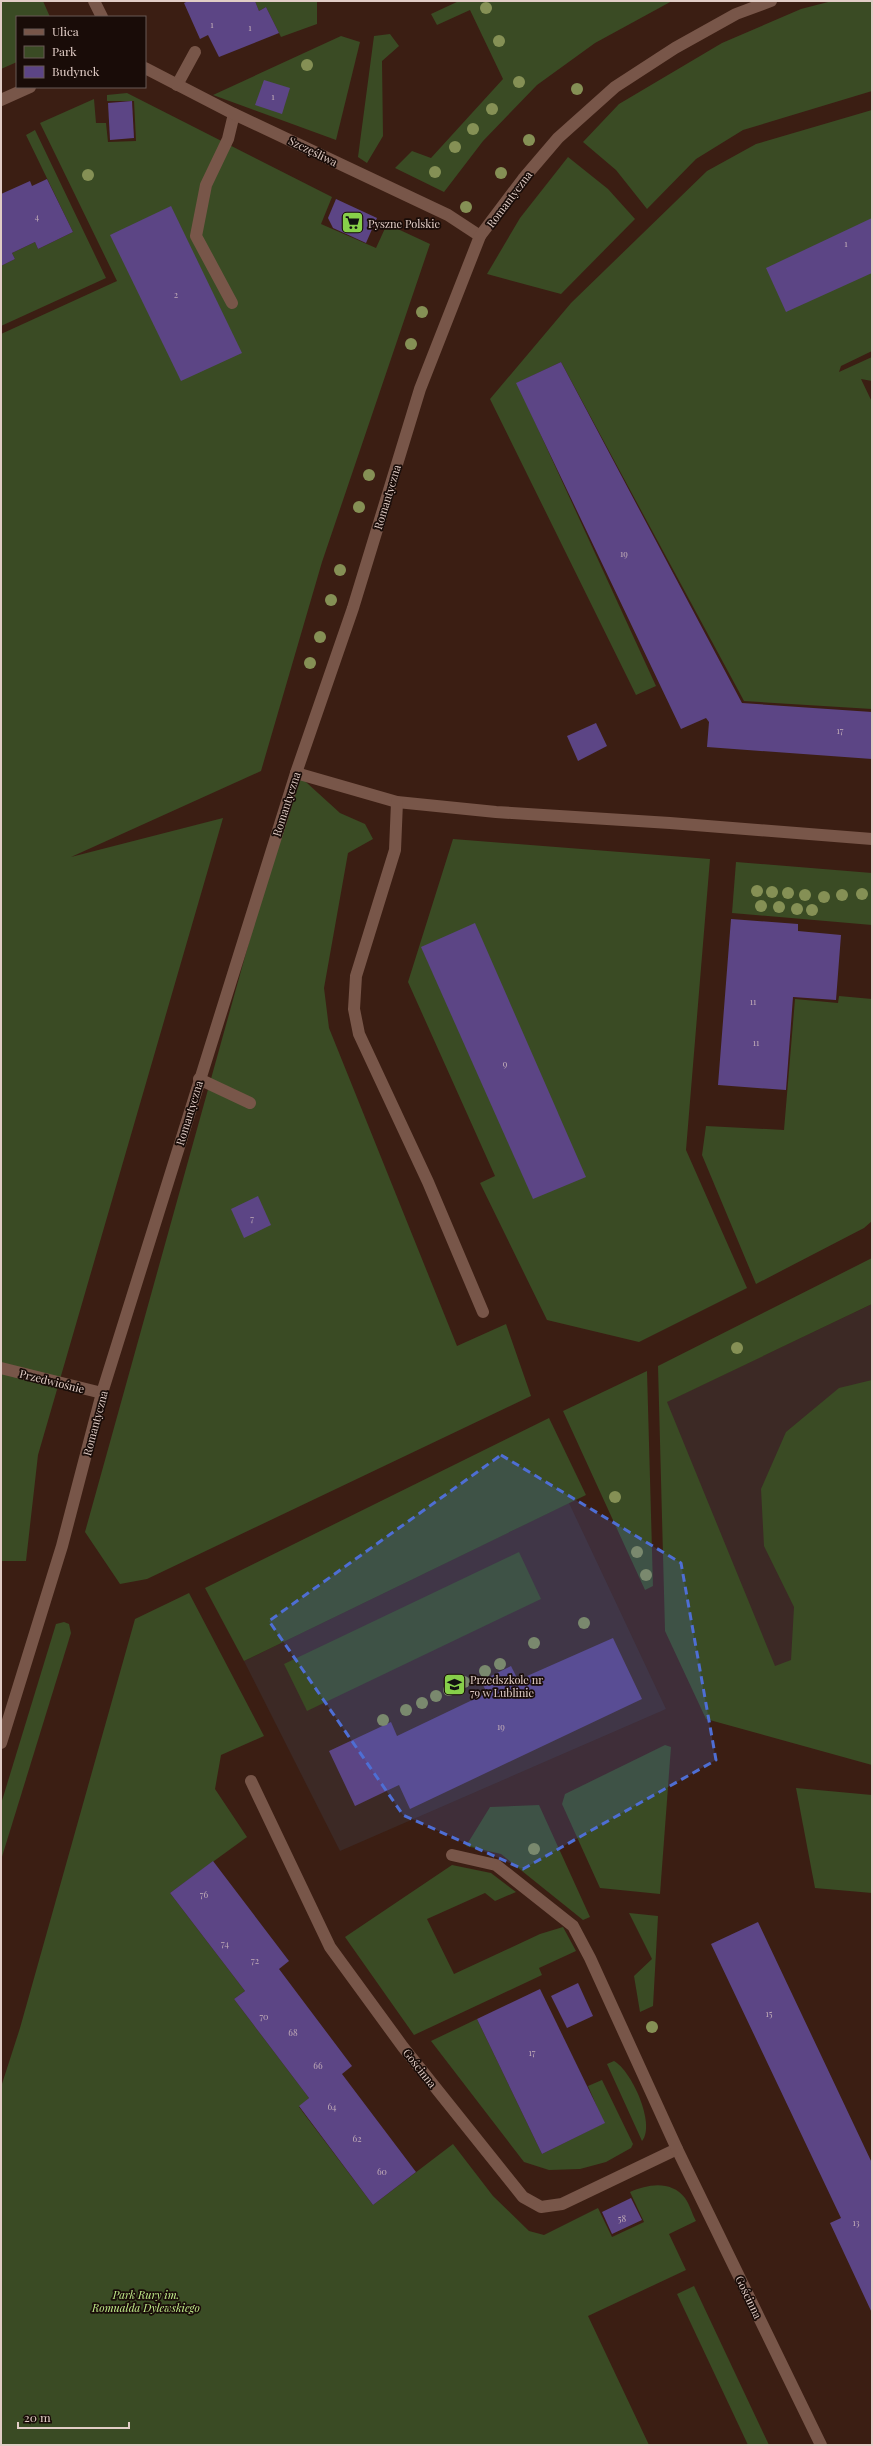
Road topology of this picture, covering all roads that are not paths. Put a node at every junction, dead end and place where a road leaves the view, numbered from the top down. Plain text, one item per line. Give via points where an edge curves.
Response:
1 (94, 1) edge
2 (771, 1) edge
3 (102, 16) edge
4 (195, 52) dead end
5 (146, 69) edge
6 (177, 85) junction
7 (28, 88) edge
8 (1, 100) edge
9 (234, 114) junction
10 (480, 236) junction
11 (232, 303) dead end
12 (296, 773) junction
13 (397, 802) junction
14 (872, 839) edge
15 (199, 1079) junction
16 (250, 1103) dead end
17 (483, 1312) dead end
18 (1, 1368) edge
19 (102, 1393) junction
20 (1, 1743) edge
21 (251, 1781) dead end
22 (452, 1855) dead end
23 (678, 2149) junction
24 (821, 2445) edge

1 - 3 street
2 - 10 street, Romantyczna via 736,14 675,48 615,87 558,138
4 - 6 street
5 - 6 street, Szczęśliwa
6 - 9 street, Szczęśliwa
7 - 8 street
9 - 10 street, Szczęśliwa via 448,214
9 - 11 street via 228,139 206,185 196,236
10 - 12 street, Romantyczna via 420,389 353,608
12 - 13 street
12 - 15 street, Romantyczna
13 - 14 street via 496,812
13 - 17 street via 395,850 356,976 354,1009 359,1034 428,1182
15 - 16 street
15 - 19 street, Romantyczna
18 - 19 street, Przedwiośnie
19 - 20 street, Romantyczna via 62,1546
21 - 23 street, Gościnna via 330,1947 403,2047 523,2197 541,2207 562,2204
22 - 23 street, Gościnna via 496,1865 573,1926
23 - 24 street, Gościnna

